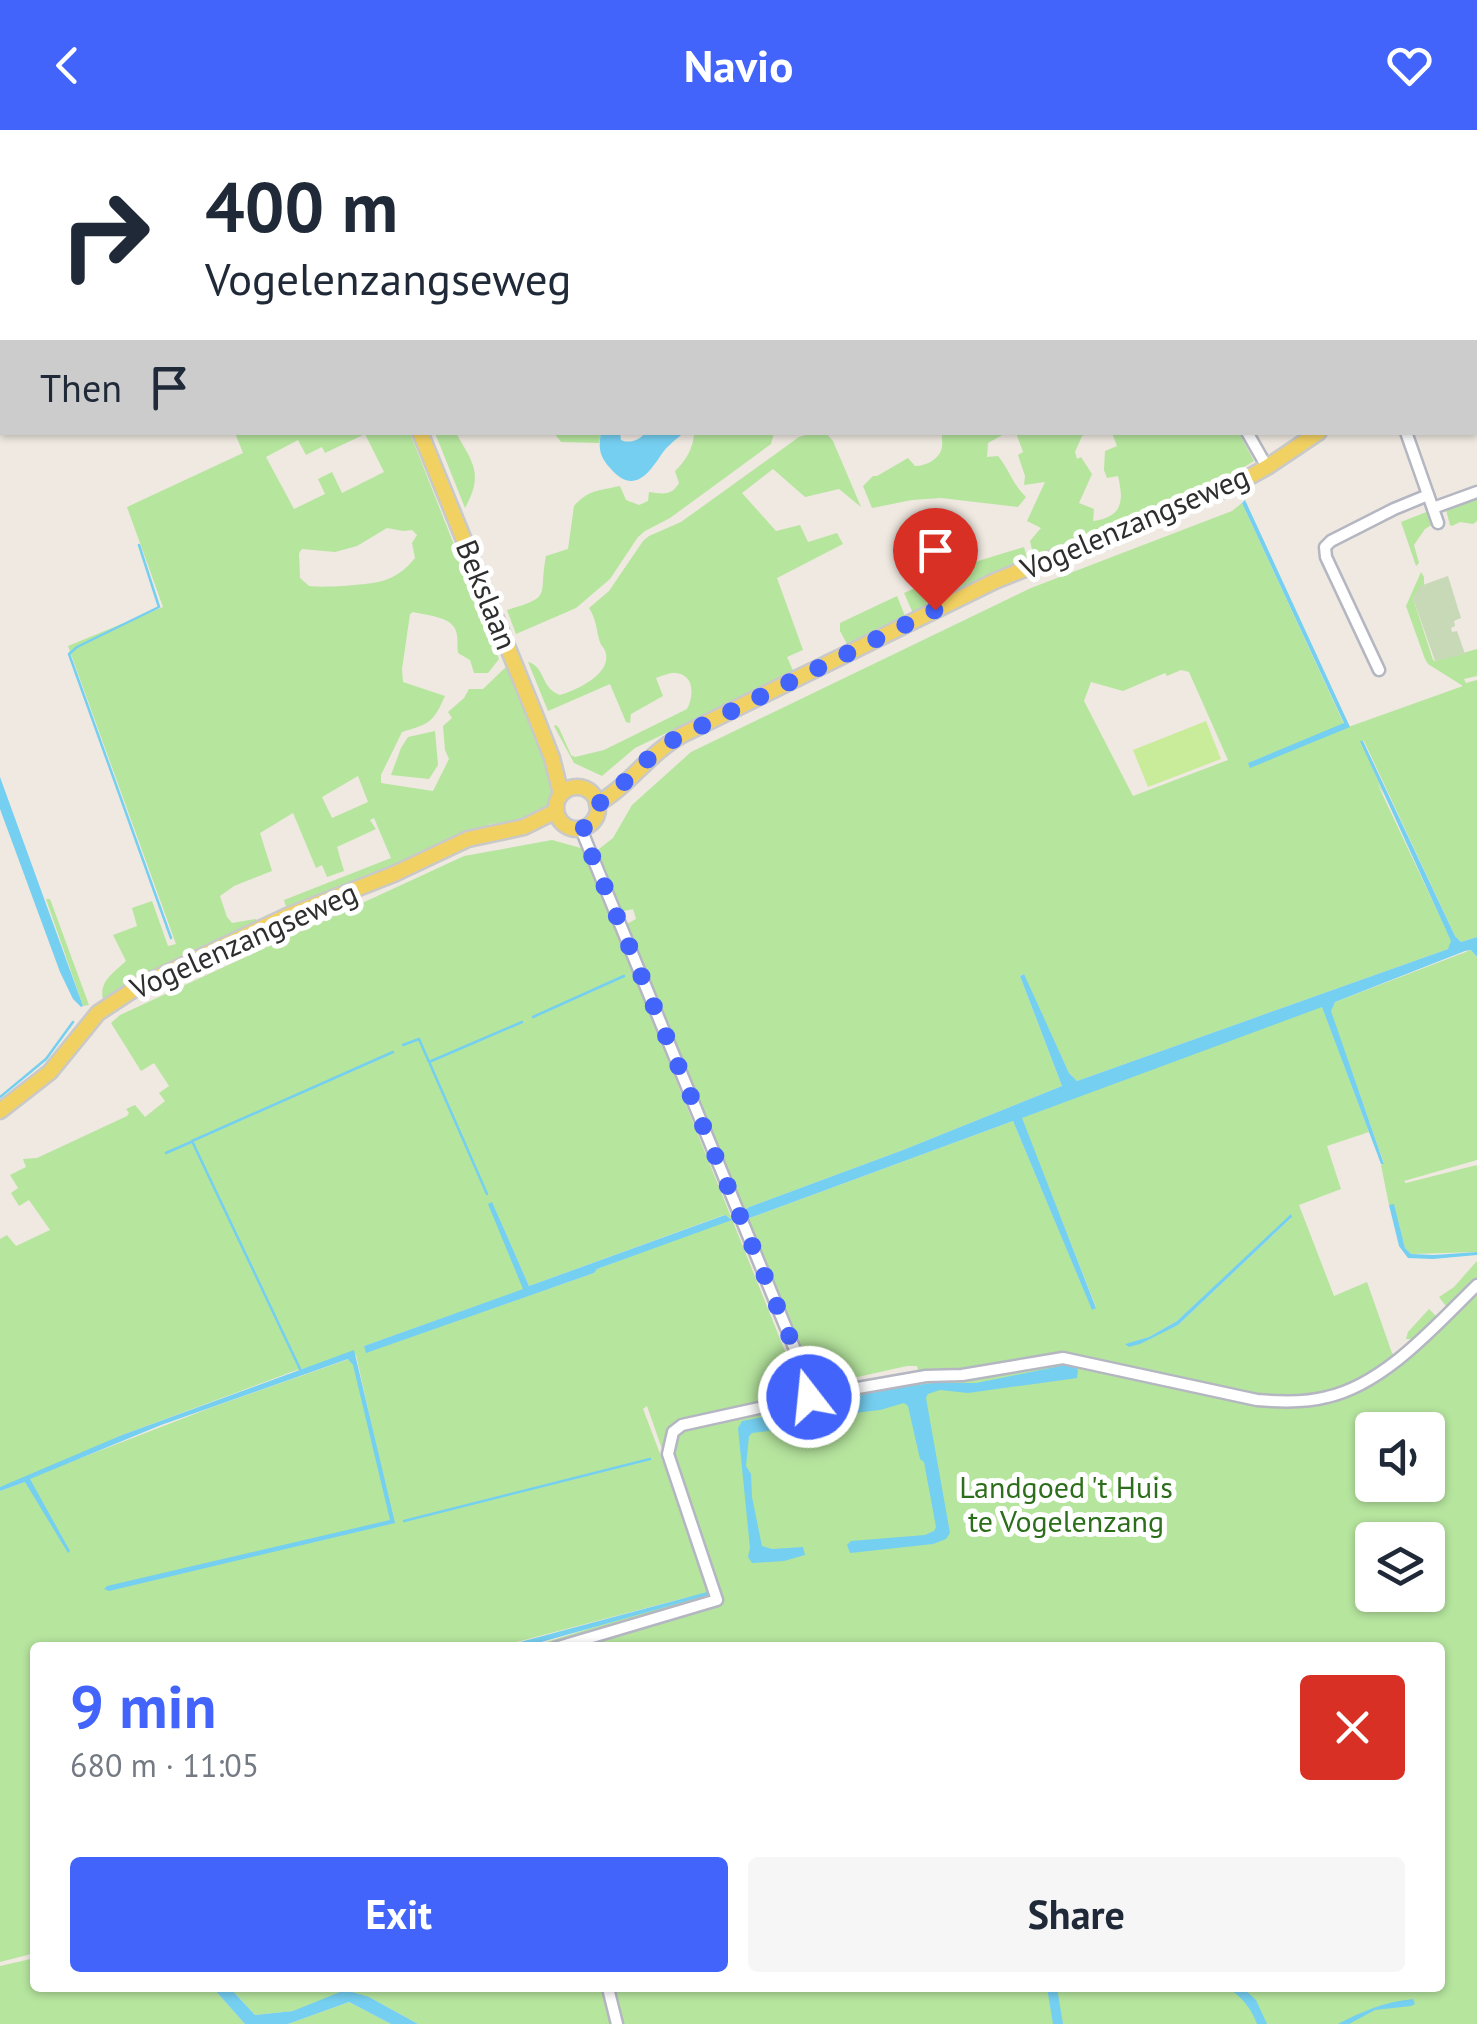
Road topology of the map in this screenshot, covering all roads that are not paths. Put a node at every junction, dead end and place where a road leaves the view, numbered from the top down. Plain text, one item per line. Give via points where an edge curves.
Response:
1 (421, 435) edge
2 (1248, 435) edge
3 (1314, 435) edge
4 (1407, 435) edge
5 (1266, 467) junction
6 (1477, 492) edge
7 (1428, 495) junction
8 (1433, 508) junction
9 (1438, 523) dead end
10 (1379, 670) dead end
11 (566, 791) junction
12 (595, 799) junction
13 (558, 816) junction
14 (581, 829) junction
15 (0, 1112) edge
16 (1477, 1286) edge
17 (809, 1397) junction
18 (575, 1642) edge
19 (609, 1992) edge
20 (617, 2024) edge

1 - 11 main road, Bekslaan
2 - 5 street
3 - 5 main road, Vogelenzangseweg
4 - 7 street
5 - 12 main road, Vogelenzangseweg via 1214,495 960,598 682,734 615,794
6 - 8 street
7 - 8 street
7 - 10 street via 1325,548
8 - 9 street
11 - 12 main road via 585,789
11 - 13 main road via 557,800
12 - 14 main road via 597,814
13 - 14 main road
13 - 15 main road, Vogelenzangseweg via 538,829 468,839 139,986 98,1013 50,1072
14 - 17 street
16 - 17 street via 1380,1372 1327,1398 1257,1400 1063,1358
17 - 18 street via 673,1432 672,1471 717,1600
19 - 20 street

